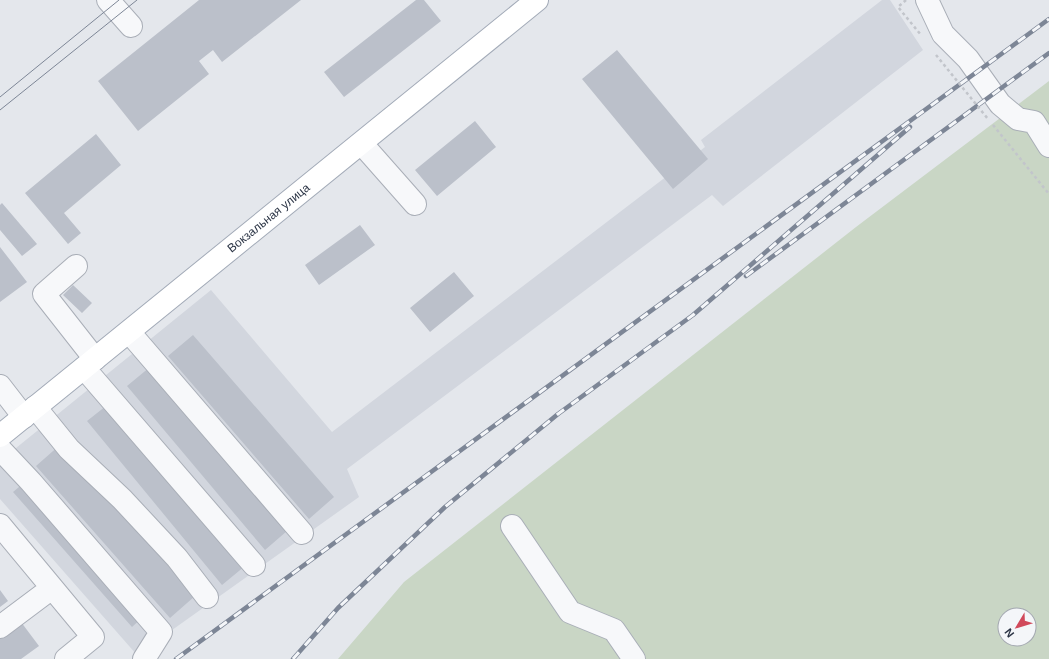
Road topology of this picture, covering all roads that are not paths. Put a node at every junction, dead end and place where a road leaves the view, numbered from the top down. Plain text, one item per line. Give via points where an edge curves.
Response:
1 (108, 0) edge
2 (537, 0) edge
3 (927, 0) edge
4 (131, 26) dead end
5 (362, 144) junction
6 (1049, 146) edge
7 (415, 204) dead end
8 (76, 266) dead end
9 (129, 332) junction
10 (90, 364) junction
11 (0, 386) edge
12 (29, 412) junction
13 (0, 436) edge
14 (0, 449) edge
15 (512, 526) dead end
16 (302, 533) dead end
17 (3, 534) edge
18 (254, 565) dead end
19 (52, 588) junction
20 (207, 597) dead end
21 (0, 627) edge
22 (66, 659) edge
23 (144, 659) edge
24 (634, 659) edge

1 - 4 street
2 - 5 main road, Вокзальная улица
3 - 6 street via 943,34 968,59 1000,104 1018,119 1034,122
5 - 7 street
5 - 9 main road, Вокзальная улица
8 - 10 street via 44,294
9 - 10 main road, Вокзальная улица
9 - 16 street
10 - 12 main road, Вокзальная улица
10 - 18 street
11 - 12 street
12 - 13 main road, Вокзальная улица
12 - 20 street via 122,499 177,558
14 - 23 street via 162,632
15 - 24 street via 570,612 614,630
17 - 19 street
19 - 21 street
19 - 22 street via 93,637

